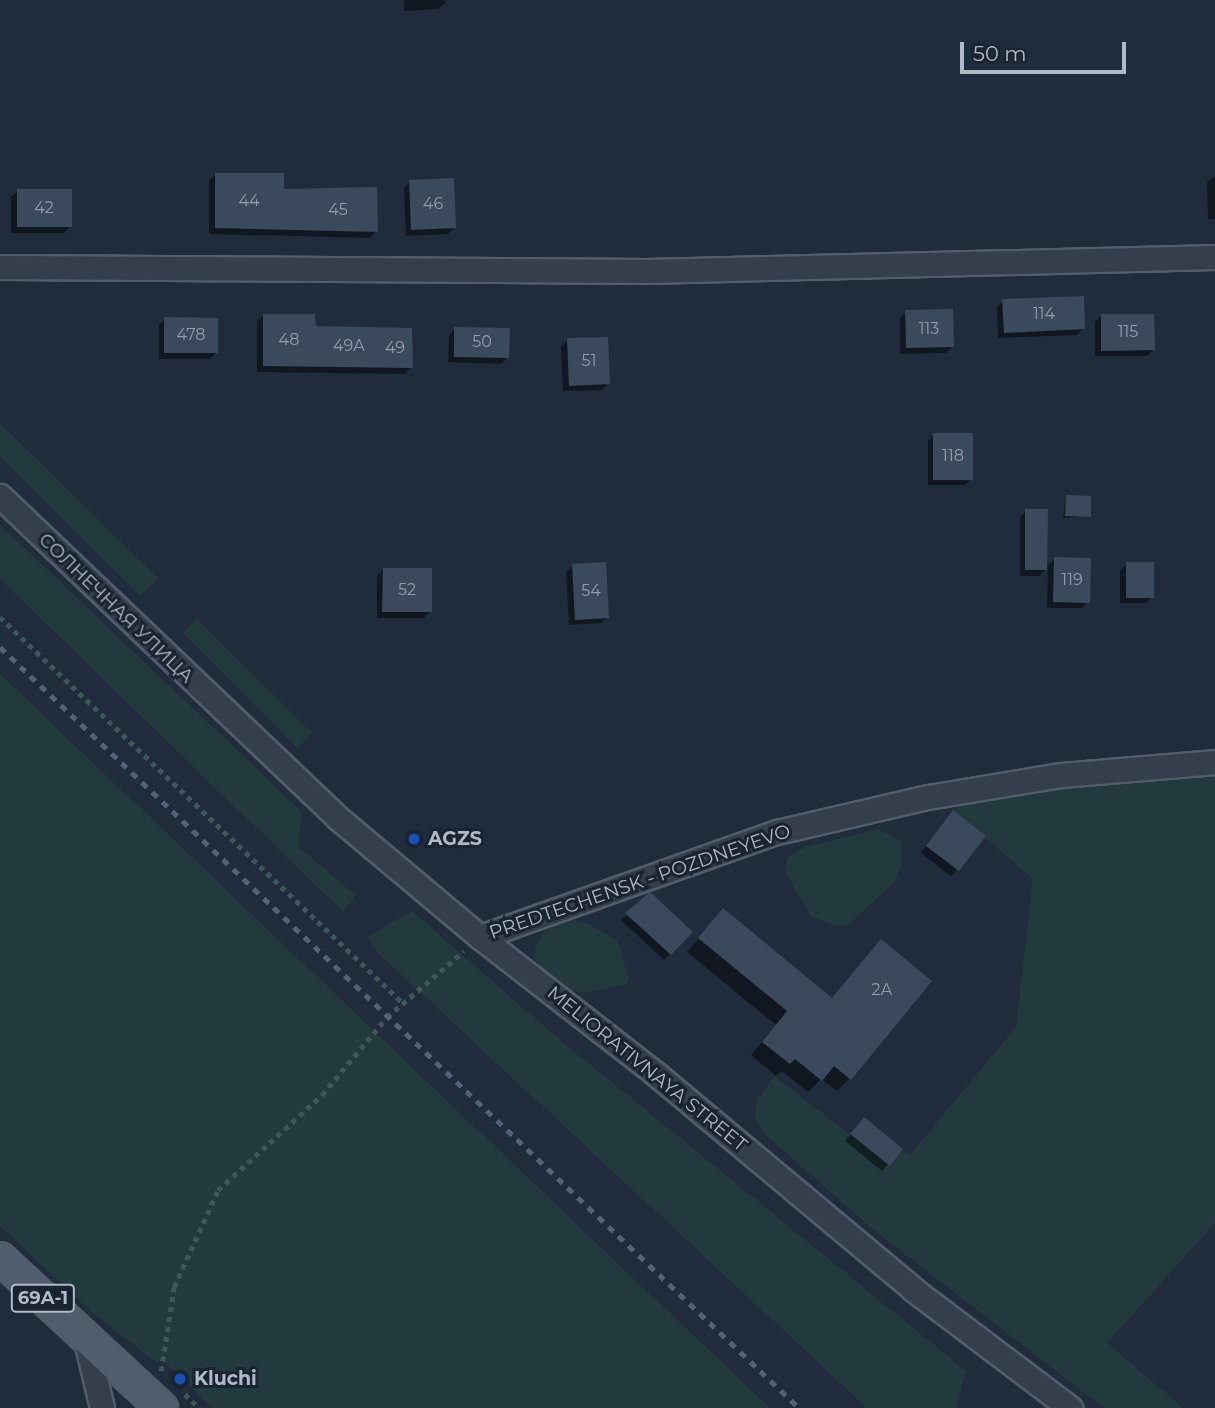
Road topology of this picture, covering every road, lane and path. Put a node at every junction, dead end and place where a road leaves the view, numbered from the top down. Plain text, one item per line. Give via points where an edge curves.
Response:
1 (1215, 257) edge
2 (0, 267) edge
3 (0, 496) edge
4 (0, 617) edge
5 (232, 720) joint
6 (1215, 762) edge
7 (480, 937) junction
8 (403, 1003) junction
9 (1, 1260) edge
10 (85, 1337) junction
11 (158, 1369) dead end
12 (157, 1406) edge
13 (103, 1408) edge
14 (1070, 1408) edge

1 - 2 street via 648,271
3 - 5 street, СОЛНЕЧНАЯ УЛИЦА
4 - 8 path
5 - 7 street, MELIORATIVNAYA STREET via 338,818
6 - 7 street, PREDTECHENSK - POZDNEYEVO via 1061,775 928,797 727,847
7 - 8 path
7 - 14 street, MELIORATIVNAYA STREET via 650,1069 914,1290
8 - 11 path via 322,1095 218,1189 174,1287
9 - 10 main road, 69А-1
10 - 12 main road, 69А-1
10 - 13 street

